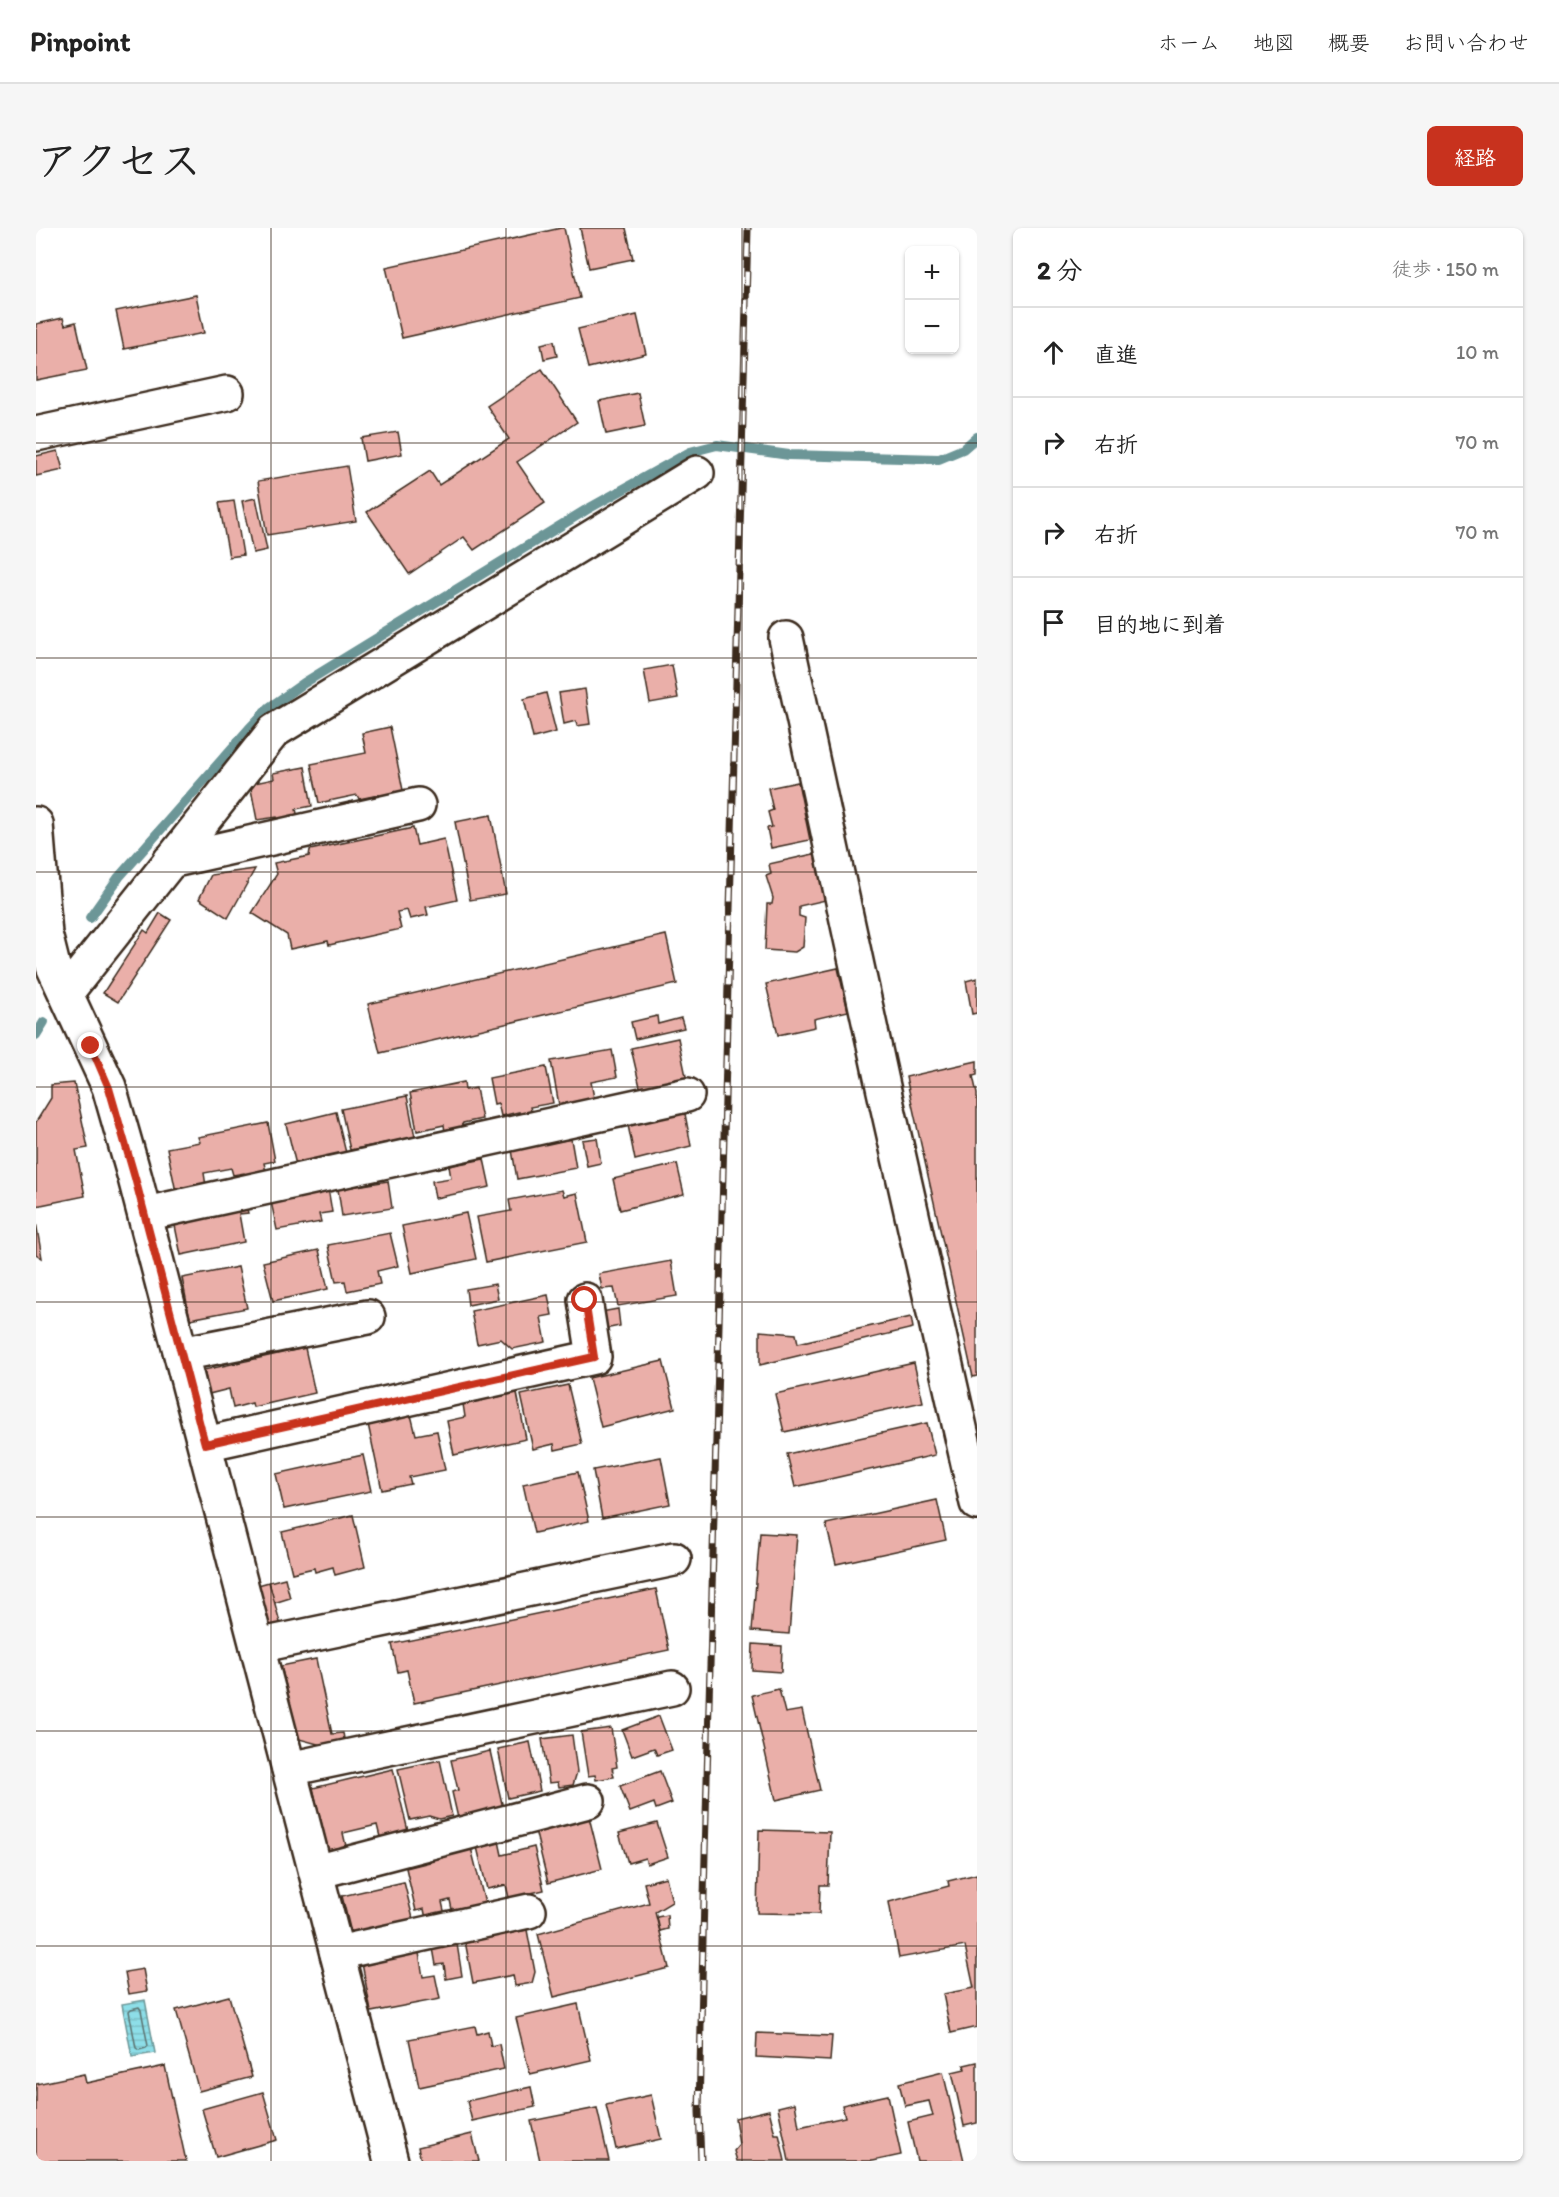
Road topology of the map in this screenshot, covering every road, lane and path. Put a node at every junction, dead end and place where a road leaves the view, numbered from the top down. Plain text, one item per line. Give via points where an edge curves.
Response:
1 (227, 393) dead end
2 (36, 434) edge
3 (697, 473) dead end
4 (786, 638) dead end
5 (418, 805) dead end
6 (36, 824) edge
7 (170, 861) junction
8 (66, 993) junction
9 (687, 1095) dead end
10 (145, 1214) junction
11 (585, 1300) dead end
12 (368, 1317) dead end
13 (181, 1354) junction
14 (205, 1444) junction
15 (977, 1503) edge
16 (674, 1559) dead end
17 (257, 1646) junction
18 (672, 1688) dead end
19 (289, 1769) junction
20 (588, 1802) dead end
21 (316, 1872) junction
22 (529, 1911) dead end
23 (337, 1953) junction
24 (391, 2161) edge

1 - 2 street
3 - 7 street via 274,731
4 - 15 street
5 - 7 street
6 - 8 street via 45,934 53,966
7 - 8 street
8 - 10 street via 109,1088
9 - 10 street
10 - 13 street
11 - 14 street via 594,1357
12 - 13 street
13 - 14 street
14 - 17 street
16 - 17 street
17 - 19 street
18 - 19 street
19 - 21 street
20 - 21 street
21 - 23 street
22 - 23 street
23 - 24 street

